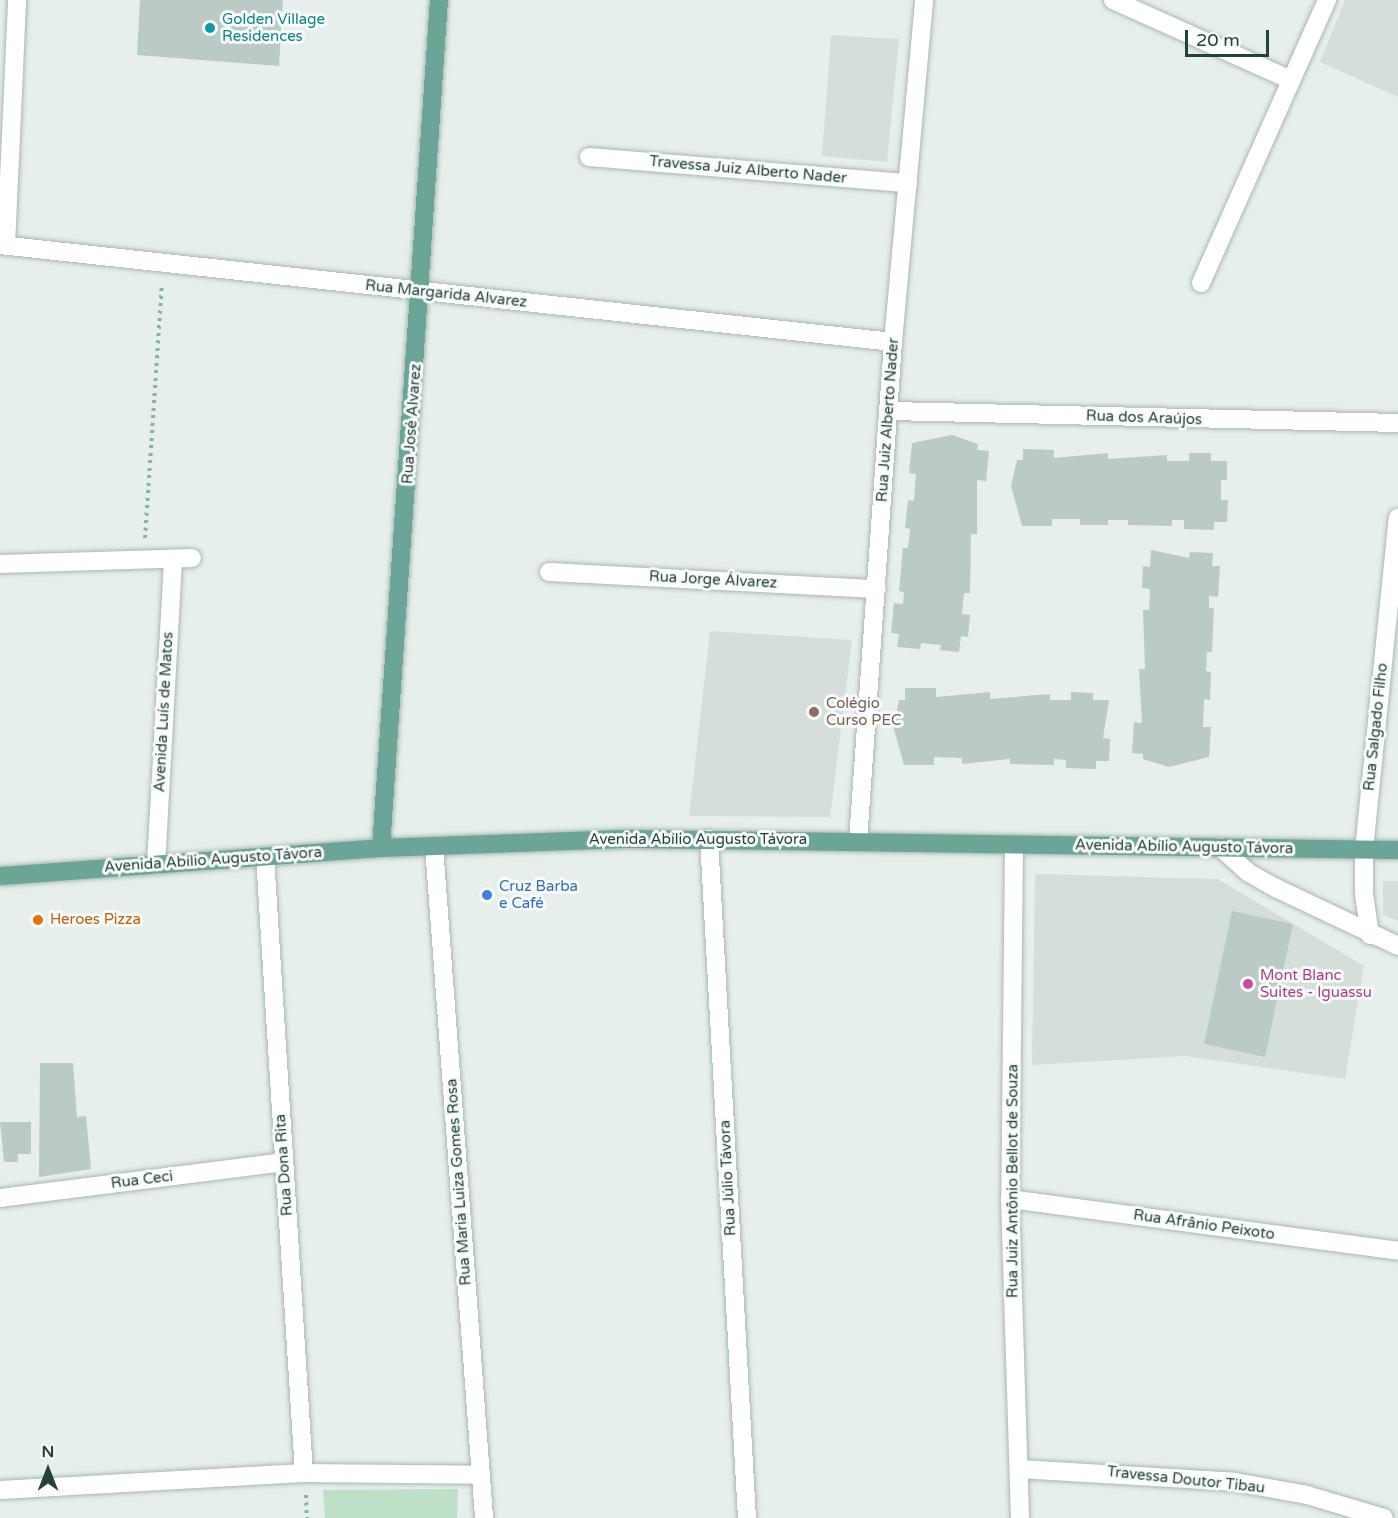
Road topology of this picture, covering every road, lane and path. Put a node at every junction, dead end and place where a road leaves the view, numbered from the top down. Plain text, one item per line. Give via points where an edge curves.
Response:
1 (17, 0) edge
2 (439, 0) edge
3 (924, 0) edge
4 (1113, 0) edge
5 (1327, 0) edge
6 (1291, 80) junction
7 (589, 157) dead end
8 (908, 183) junction
9 (3, 245) edge
10 (163, 263) junction
11 (1201, 283) dead end
12 (422, 292) junction
13 (893, 342) junction
14 (890, 411) junction
15 (1398, 423) edge
16 (1398, 518) edge
17 (192, 558) dead end
18 (173, 559) junction
19 (144, 560) junction
20 (0, 564) edge
21 (549, 572) dead end
22 (877, 589) junction
23 (1393, 616) edge
24 (709, 838) junction
25 (858, 841) junction
26 (1014, 845) junction
27 (434, 846) junction
28 (381, 848) junction
29 (1220, 848) junction
30 (1364, 850) junction
31 (1398, 850) edge
32 (266, 857) junction
33 (156, 865) junction
34 (0, 876) edge
35 (1370, 935) junction
36 (1398, 945) edge
37 (284, 1162) junction
38 (0, 1198) edge
39 (1010, 1199) junction
40 (1398, 1251) edge
41 (1019, 1469) junction
42 (304, 1473) junction
43 (481, 1475) junction
44 (0, 1490) edge
45 (484, 1518) edge
46 (747, 1518) edge
47 (1020, 1518) edge
48 (1384, 1518) edge

1 - 9 street
2 - 12 main road, Rua José Alvarez
3 - 8 street, Rua Juiz Alberto Nader
4 - 6 street
5 - 6 street
6 - 11 street
7 - 8 street, Travessa Juiz Alberto Nader
8 - 13 street, Rua Juiz Alberto Nader
9 - 10 street, Rua Margarida Alvarez
10 - 12 street, Rua Margarida Alvarez
10 - 19 path
12 - 13 street, Rua Margarida Alvarez
12 - 28 main road, Rua José Alvarez
13 - 14 street, Rua Juiz Alberto Nader
14 - 15 street, Rua dos Araújos
14 - 22 street, Rua Juiz Alberto Nader
16 - 23 street, Rua Salgado Filho
17 - 18 street
18 - 19 street
18 - 33 street, Avenida Luís de Matos
19 - 20 street
21 - 22 street, Rua Jorge Álvarez
22 - 25 street, Rua Juiz Alberto Nader
23 - 30 street, Rua Salgado Filho
24 - 25 main road, Avenida Abílio Augusto Távora
24 - 27 main road, Avenida Abílio Augusto Távora
24 - 46 street, Rua Júlio Távora
25 - 26 main road, Avenida Abílio Augusto Távora
26 - 29 main road, Avenida Abílio Augusto Távora
26 - 39 street, Rua Juiz Antônio Bellot de Souza
27 - 28 main road, Avenida Abílio Augusto Távora
27 - 43 street, Rua Maria Luiza Gomes Rosa
28 - 32 main road, Avenida Abílio Augusto Távora
29 - 30 main road, Avenida Abílio Augusto Távora
29 - 35 street via 1258,878
30 - 31 main road, Avenida Abílio Augusto Távora
30 - 35 street, Rua Salgado Filho via 1364,894
32 - 33 main road, Avenida Abílio Augusto Távora
32 - 37 street, Rua Dona Rita
33 - 34 main road, Avenida Abílio Augusto Távora
35 - 36 street
37 - 38 street, Rua Ceci
37 - 42 street, Rua Dona Rita
39 - 40 street, Rua Afrânio Peixoto
39 - 41 street, Rua Juiz Antônio Bellot de Souza
41 - 47 street, Rua Juiz Antônio Bellot de Souza
41 - 48 street, Travessa Doutor Tibau via 1235,1482 1307,1495
42 - 43 street
42 - 44 street
43 - 45 street, Rua Maria Luiza Gomes Rosa

